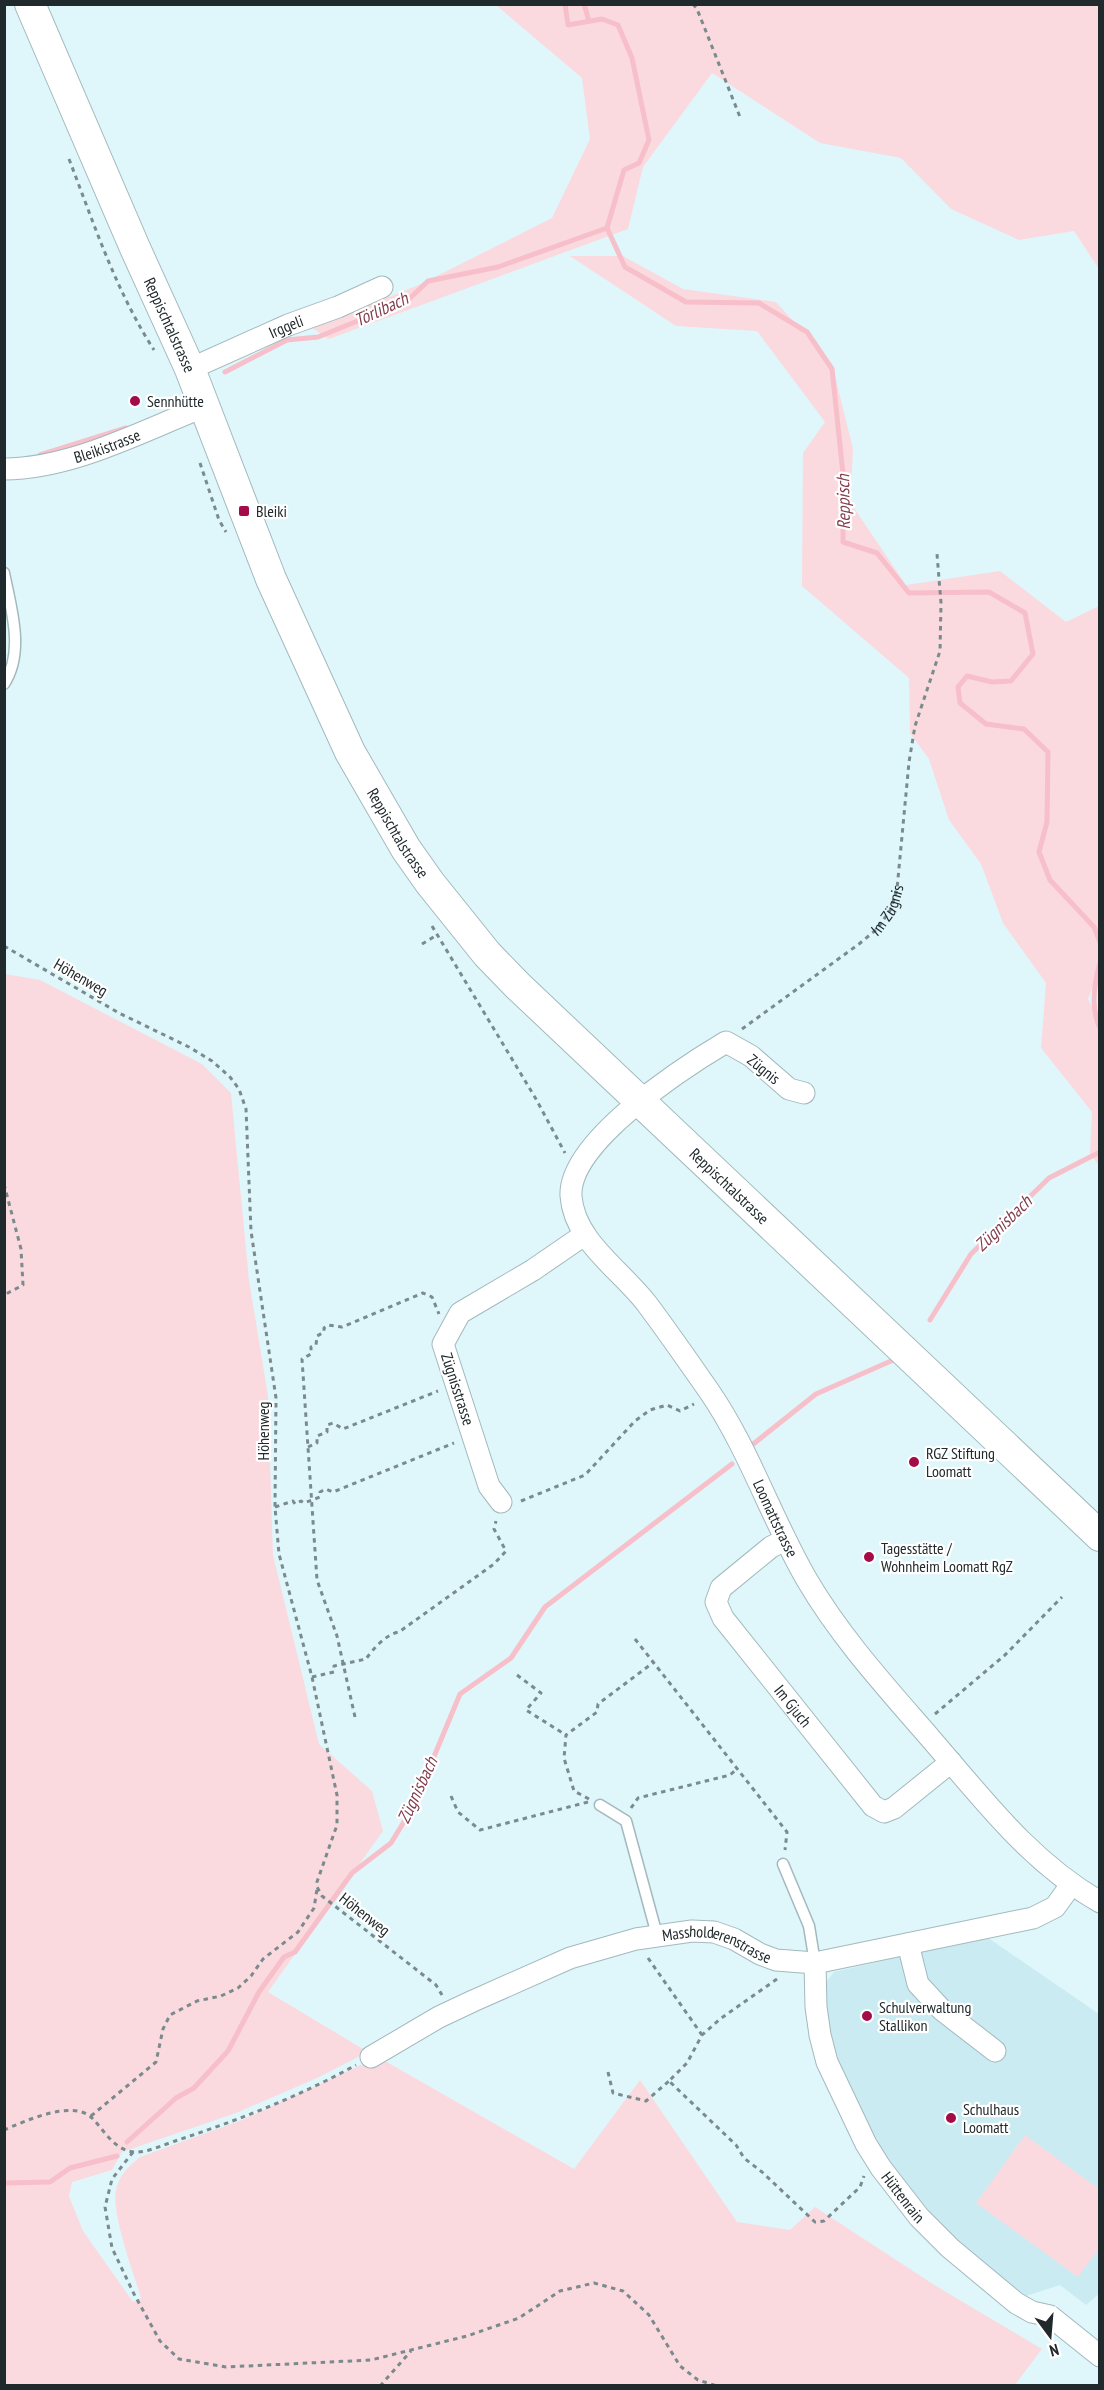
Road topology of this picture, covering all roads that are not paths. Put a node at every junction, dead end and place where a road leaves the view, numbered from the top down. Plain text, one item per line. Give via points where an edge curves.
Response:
1 (30, 4) edge
2 (382, 287) dead end
3 (190, 369) junction
4 (206, 406) junction
5 (4, 469) edge
6 (4, 573) edge
7 (4, 684) edge
8 (804, 1093) dead end
9 (640, 1099) junction
10 (584, 1235) junction
11 (501, 1502) road end
12 (1100, 1536) edge
13 (785, 1540) junction
14 (951, 1762) junction
15 (600, 1805) dead end
16 (783, 1864) road end
17 (1071, 1886) junction
18 (1100, 1902) edge
19 (657, 1935) junction
20 (908, 1944) junction
21 (815, 1963) junction
22 (995, 2051) dead end
23 (371, 2057) road end
24 (1100, 2356) edge

1 - 3 main road, Reppischtalstrasse
2 - 3 street, Irggeli
3 - 4 main road, Reppischtalstrasse
4 - 5 street, Bleikistrasse via 63,460
4 - 9 main road, Reppischtalstrasse via 255,539 298,640 350,752 406,849 487,954
6 - 7 lane via 15,628 15,655
8 - 9 street, Zügnis via 789,1089 751,1056 726,1042
9 - 10 street, Loomattstrasse via 578,1167 571,1193
9 - 12 main road, Reppischtalstrasse
10 - 11 street, Zügnisstrasse via 460,1313 443,1344 489,1486
10 - 13 street, Loomattstrasse via 646,1302 711,1394 751,1465
13 - 14 street, Loomattstrasse via 837,1626
13 - 14 street, Im Gjuch via 722,1587 716,1602 723,1618 873,1806 884,1812 894,1808
14 - 17 street, Loomattstrasse via 1009,1831
15 - 19 lane via 627,1821
16 - 21 lane via 809,1926
17 - 18 street, Loomattstrasse
17 - 20 street, Massholderenstrasse via 1055,1906 1033,1918
19 - 21 street, Massholderenstrasse via 714,1932 760,1954 792,1963
19 - 23 street, Massholderenstrasse via 570,1958 451,2011
20 - 21 street, Massholderenstrasse
20 - 22 street via 918,1984 942,2010
21 - 24 street, Hüttenrain via 816,2007 827,2062 881,2168 919,2217 950,2248 1016,2303 1050,2316

